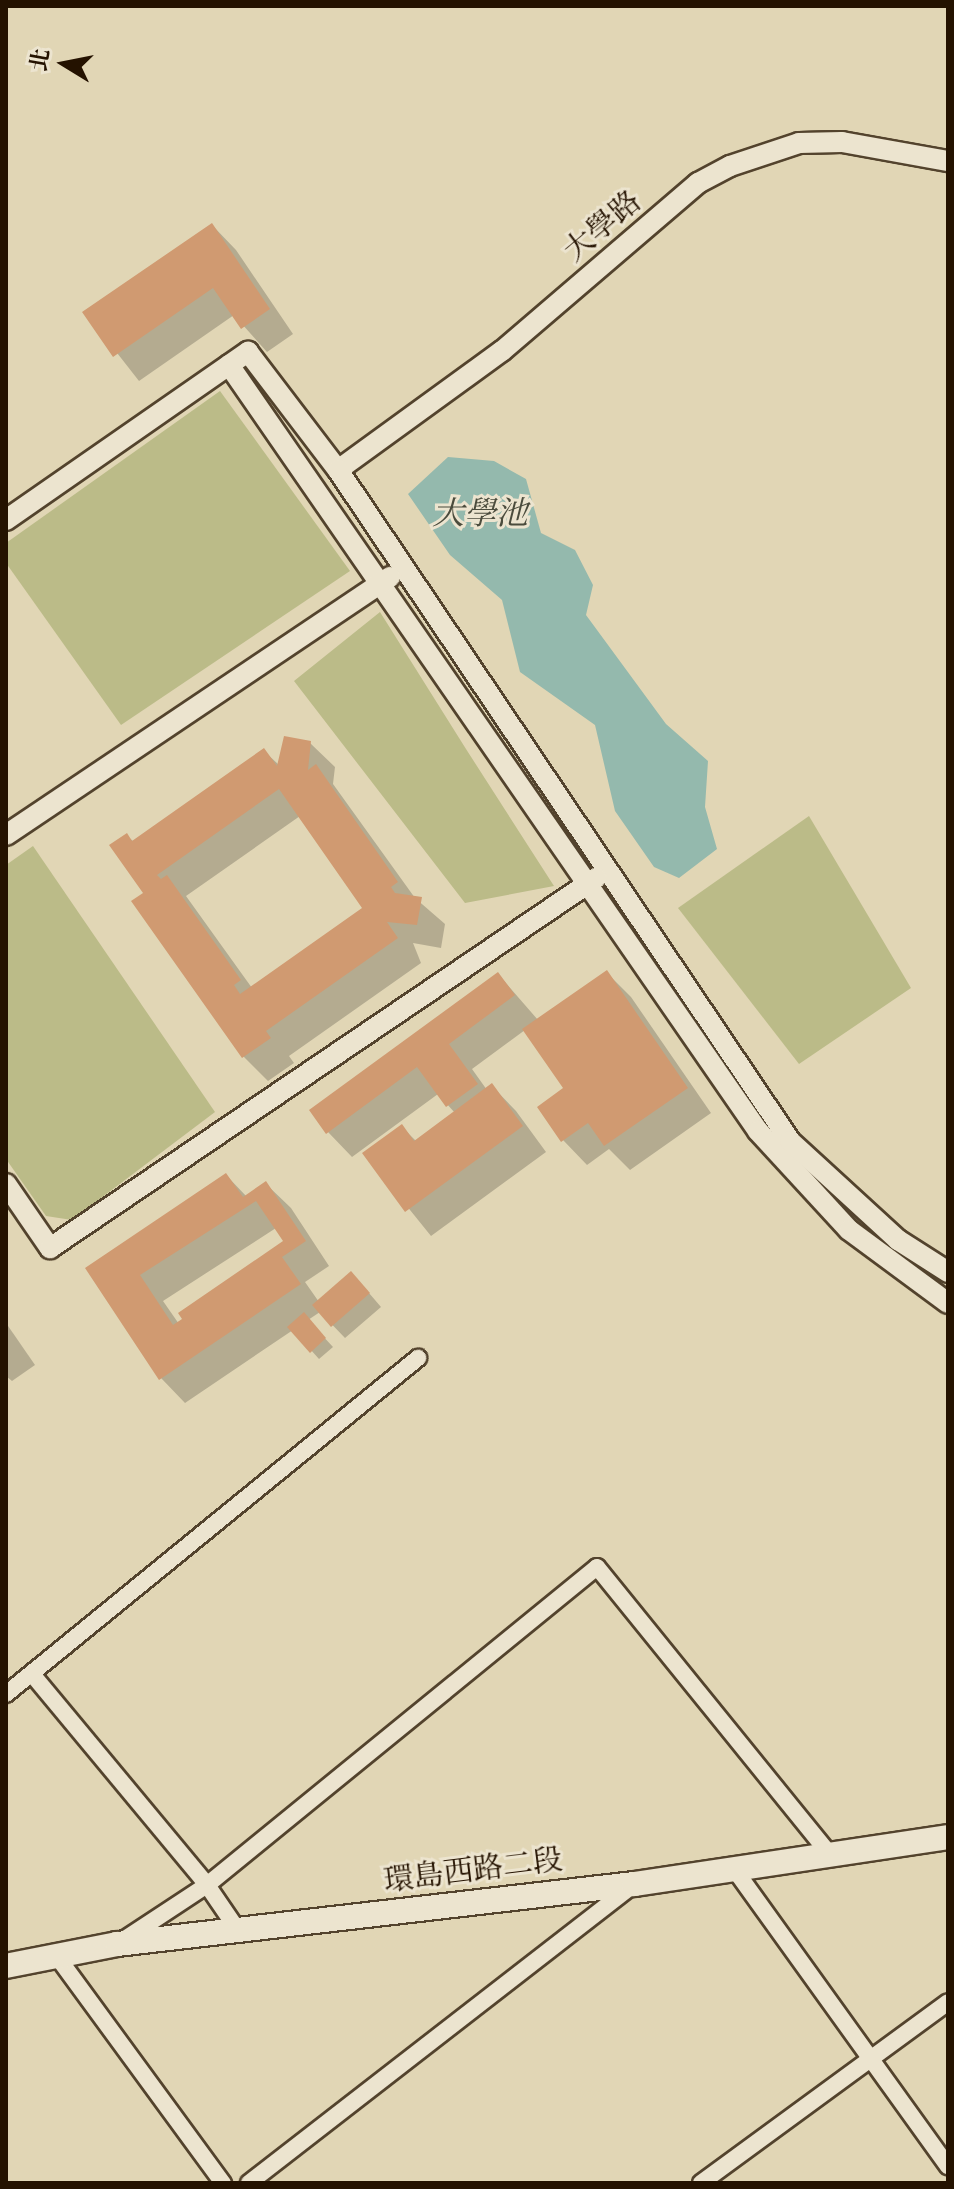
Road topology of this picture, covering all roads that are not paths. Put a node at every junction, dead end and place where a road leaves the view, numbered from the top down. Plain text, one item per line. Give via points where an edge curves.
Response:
1 (948, 161) edge
2 (229, 365) junction
3 (338, 470) junction
4 (6, 520) edge
5 (403, 568) junction
6 (380, 584) junction
7 (6, 835) edge
8 (610, 869) junction
9 (587, 885) junction
10 (6, 1184) edge
11 (948, 1272) edge
12 (948, 1303) edge
13 (418, 1358) dead end
14 (32, 1674) junction
15 (6, 1694) edge
16 (948, 1837) edge
17 (827, 1851) junction
18 (735, 1870) junction
19 (634, 1884) junction
20 (207, 1885) junction
21 (237, 1929) junction
22 (117, 1944) junction
23 (56, 1955) junction
24 (6, 1966) edge
25 (948, 2002) edge
26 (870, 2059) junction
27 (948, 2166) edge
28 (223, 2183) edge
29 (249, 2183) edge
30 (701, 2183) edge

1 - 3 street, 大學路 via 842,142 799,143 730,166 698,183 502,351
2 - 3 street via 248,352
2 - 4 street
2 - 6 street
3 - 5 street
5 - 6 street
5 - 8 street
6 - 7 street
6 - 9 street
8 - 9 street
8 - 11 street via 790,1141 898,1240
9 - 10 street via 50,1248
9 - 12 street via 736,1101 797,1178 849,1230
13 - 14 street
14 - 15 street
14 - 20 street
16 - 17 main road, 環島西路二段
17 - 18 main road, 環島西路二段
17 - 20 street via 597,1567
18 - 19 main road, 環島西路二段
18 - 26 street
19 - 21 main road, 環島西路二段
19 - 29 street
20 - 21 street
20 - 22 street
21 - 22 main road, 環島西路二段
22 - 23 main road, 環島西路二段
23 - 24 main road, 環島西路二段
23 - 28 street
25 - 26 street
26 - 27 street
26 - 30 street

